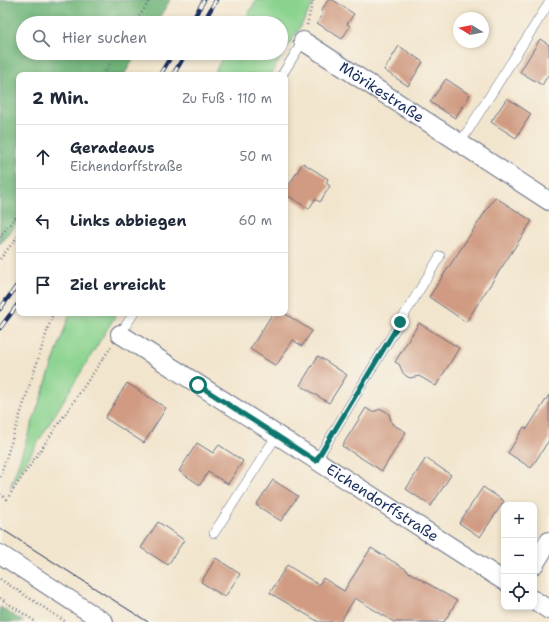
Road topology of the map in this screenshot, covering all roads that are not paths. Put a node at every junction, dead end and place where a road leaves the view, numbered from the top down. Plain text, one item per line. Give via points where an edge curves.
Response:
1 (549, 3) edge
2 (303, 41) joint
3 (284, 72) edge
4 (460, 143) junction
5 (549, 201) edge
6 (440, 256) dead end
7 (132, 316) edge
8 (120, 334) joint
9 (277, 435) junction
10 (316, 461) junction
11 (214, 533) dead end
12 (549, 541) edge
13 (0, 554) edge
14 (537, 560) edge
15 (501, 579) edge
16 (537, 602) edge
17 (549, 610) edge
18 (104, 622) edge

1 - 4 lane
2 - 3 lane
2 - 4 street, Mörikestraße
4 - 5 street, Mörikestraße
6 - 10 lane
7 - 8 lane
8 - 9 street, Eichendorffstraße
9 - 10 street, Eichendorffstraße
9 - 11 lane
10 - 15 street, Eichendorffstraße
12 - 14 street
13 - 18 street
16 - 17 street

